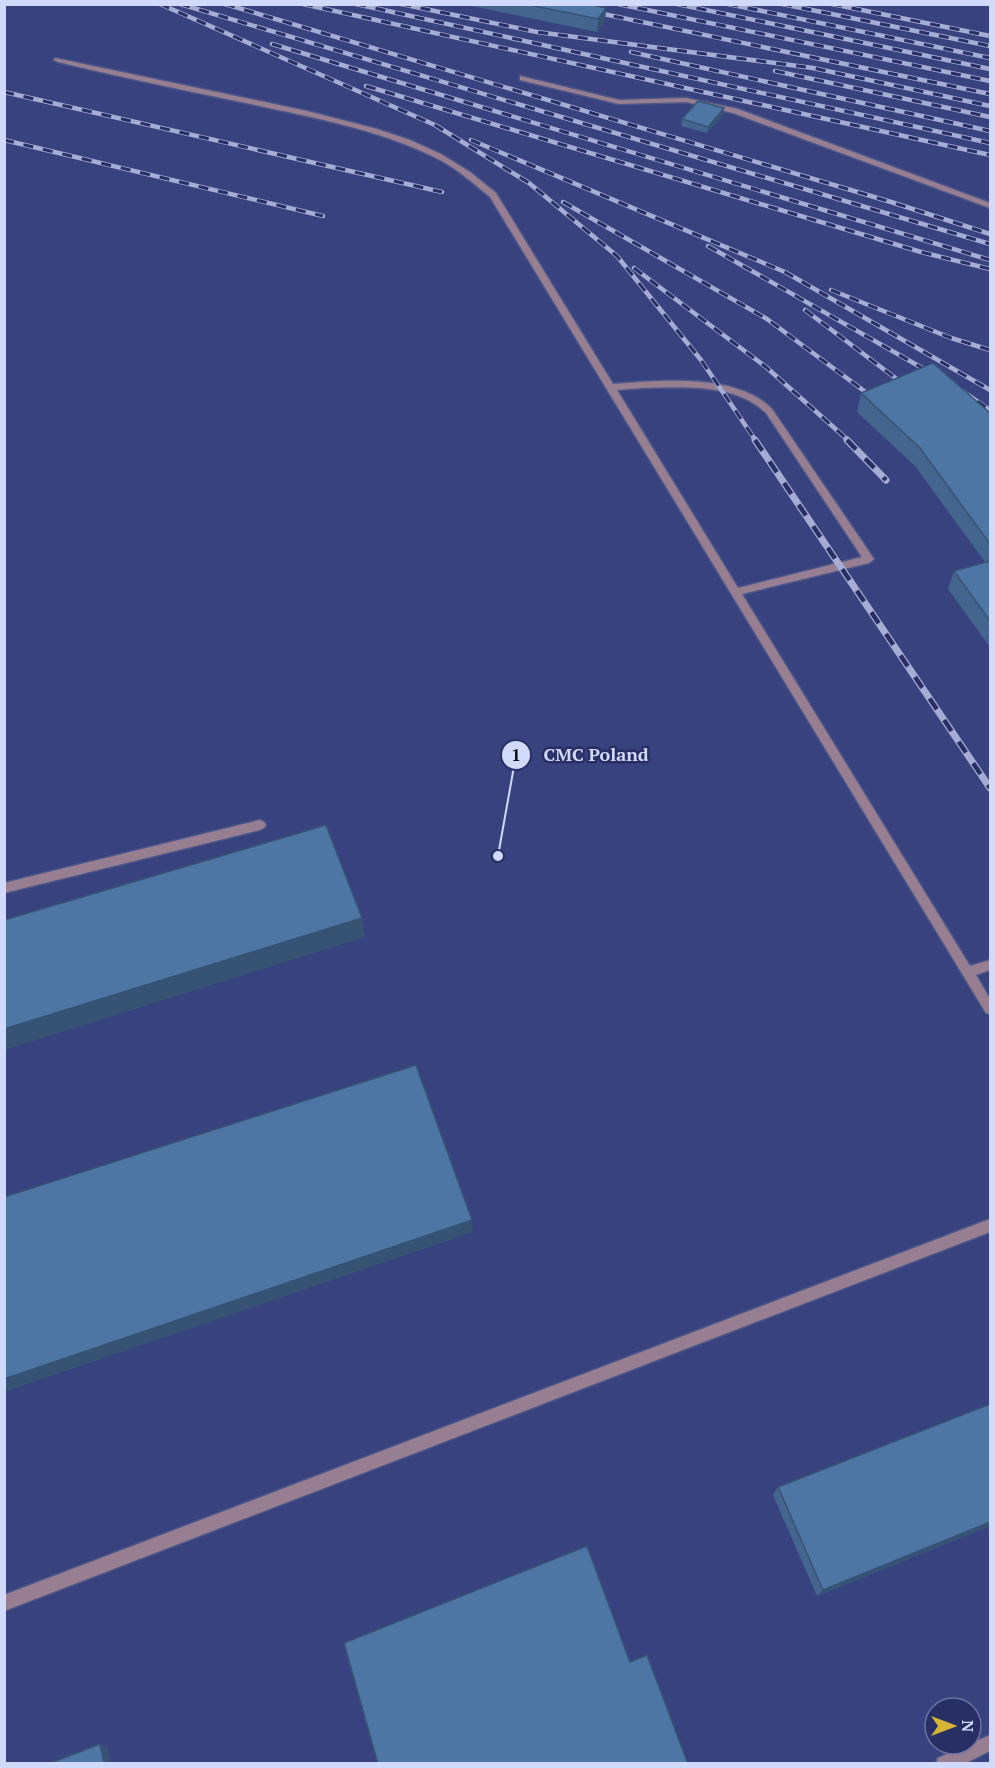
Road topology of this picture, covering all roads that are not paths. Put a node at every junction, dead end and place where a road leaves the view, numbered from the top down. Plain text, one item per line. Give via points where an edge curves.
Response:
1 (58, 60) dead end
2 (523, 78) dead end
3 (990, 206) edge
4 (611, 387) junction
5 (736, 592) junction
6 (260, 825) dead end
7 (4, 888) edge
8 (990, 965) edge
9 (968, 972) junction
10 (990, 1009) edge
11 (990, 1226) edge
12 (4, 1603) edge
13 (990, 1743) edge
14 (944, 1764) edge

1 - 4 lane via 372,131 455,164 476,178 506,213
2 - 3 lane via 619,102 686,100 735,111
4 - 5 lane
4 - 5 lane via 703,387 745,394 759,401 869,559
5 - 9 lane
6 - 7 lane
8 - 9 lane
9 - 10 lane
11 - 12 lane
13 - 14 lane

